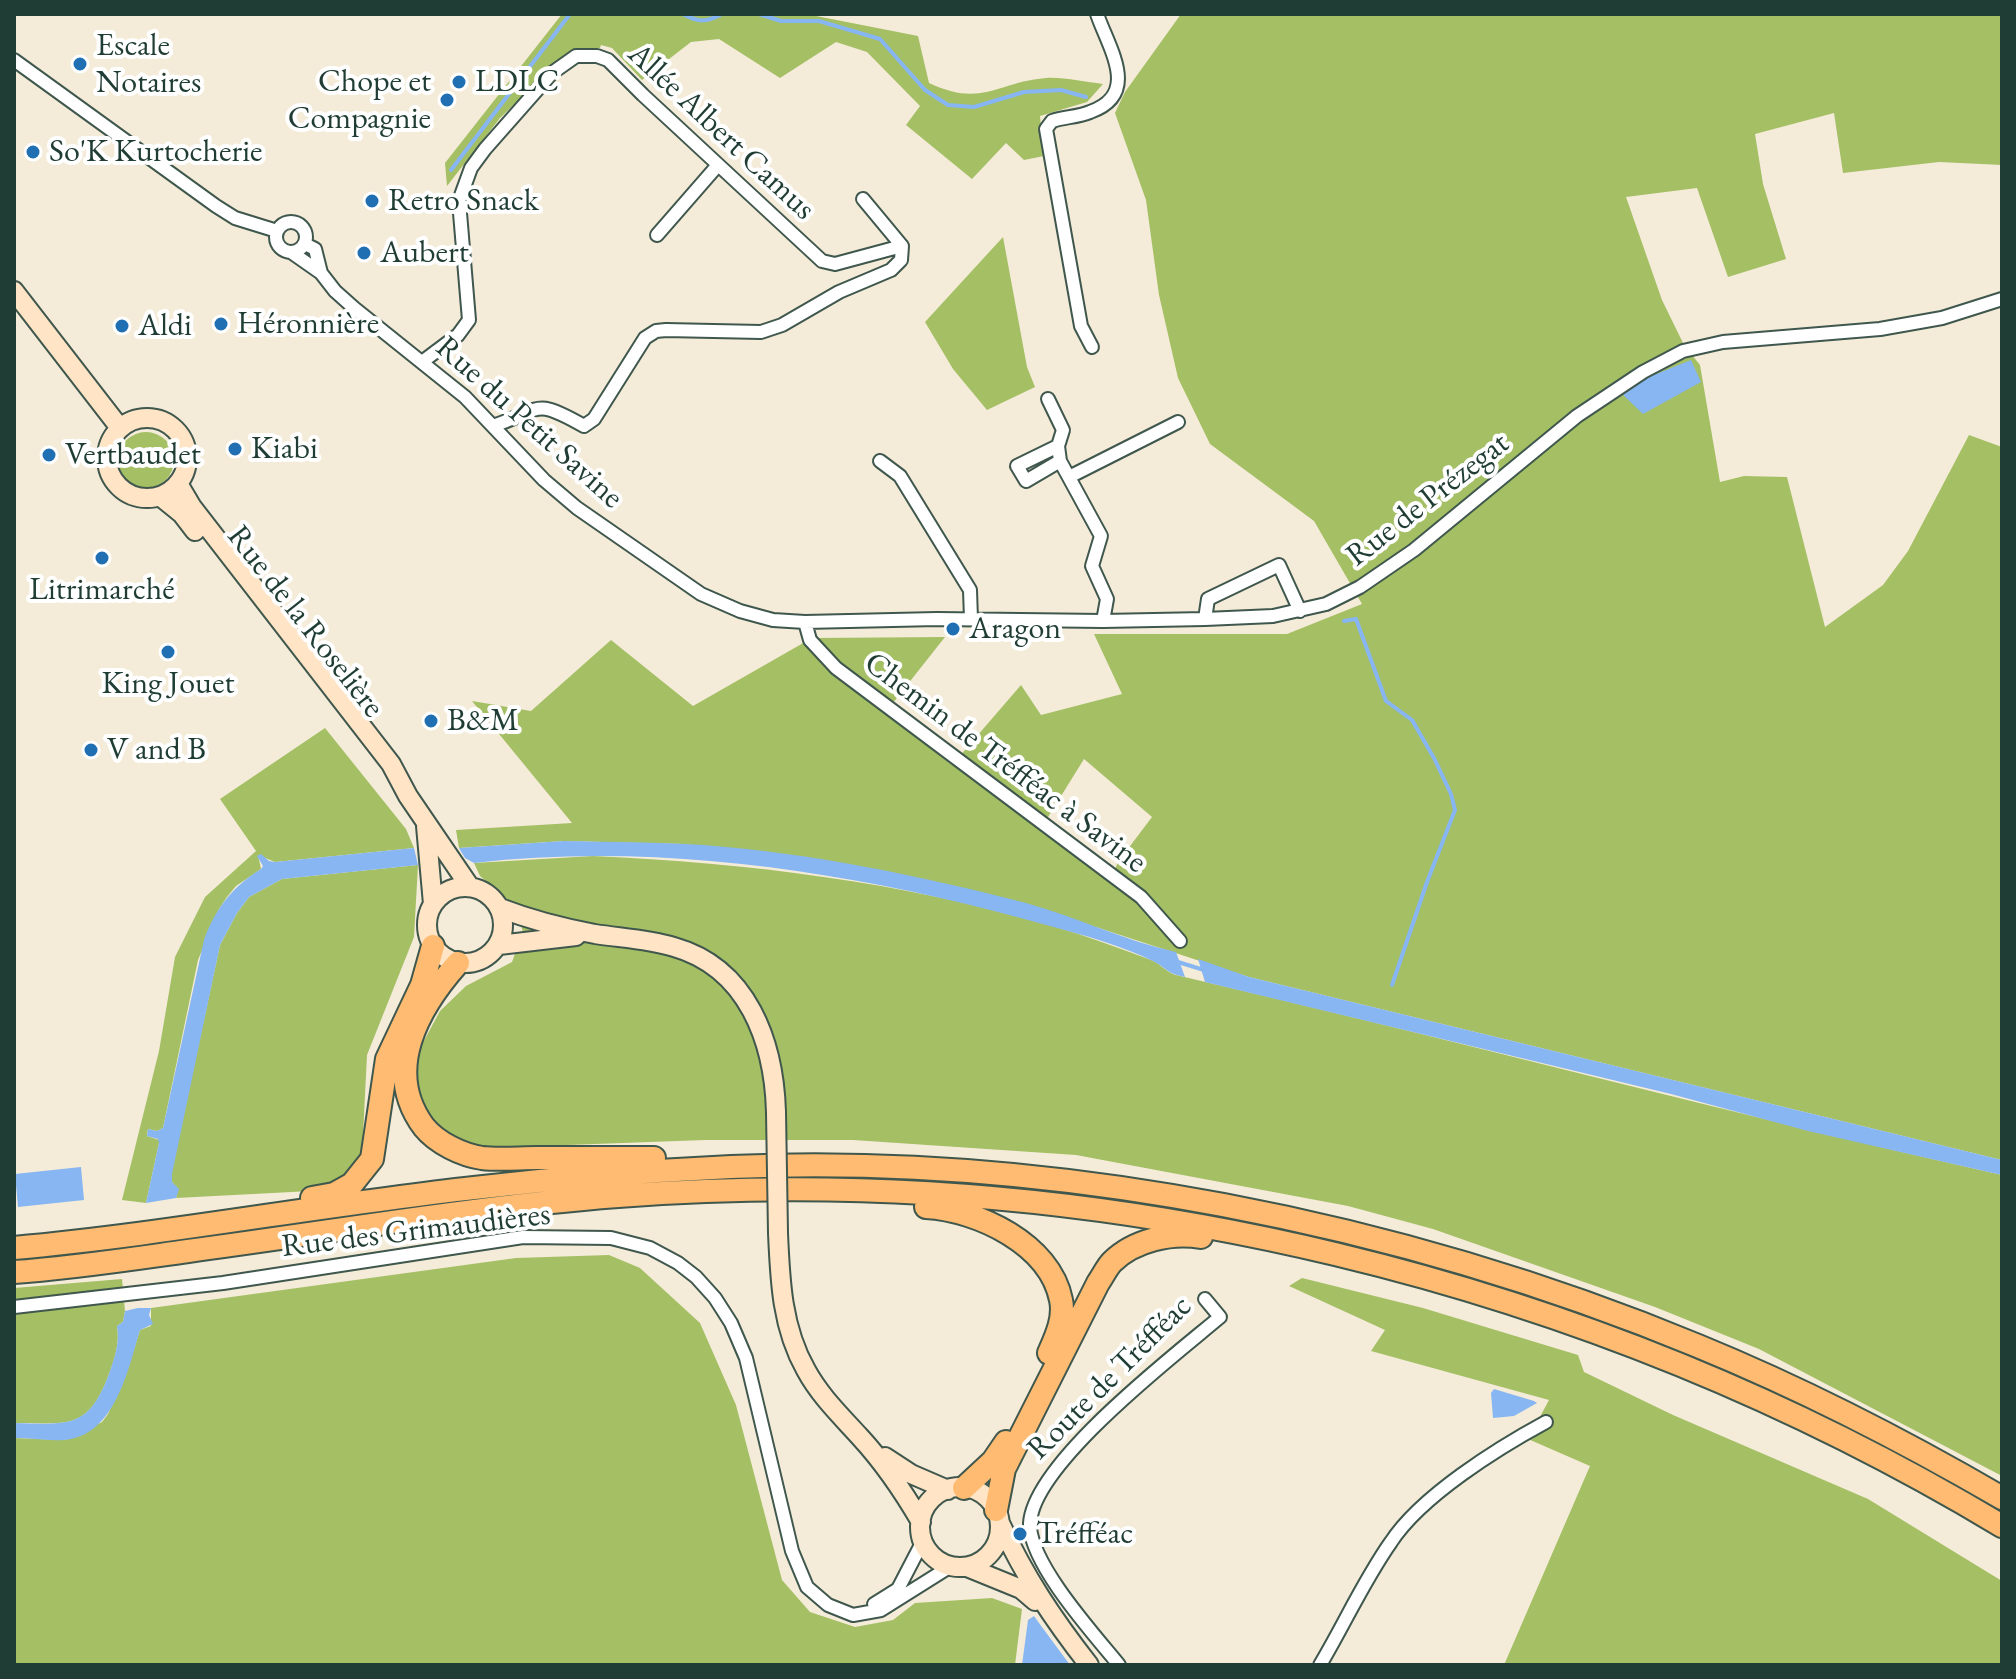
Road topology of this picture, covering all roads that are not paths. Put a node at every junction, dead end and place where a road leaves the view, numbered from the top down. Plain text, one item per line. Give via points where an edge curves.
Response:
1 (1097, 14) edge
2 (14, 60) edge
3 (718, 165) junction
4 (863, 199) dead end
5 (277, 231) junction
6 (657, 235) dead end
7 (305, 244) junction
8 (902, 246) junction
9 (291, 252) junction
10 (321, 273) junction
11 (14, 291) edge
12 (2002, 299) edge
13 (1092, 347) dead end
14 (422, 362) junction
15 (1048, 399) dead end
16 (1178, 422) dead end
17 (493, 426) junction
18 (120, 428) junction
19 (1058, 446) junction
20 (880, 461) dead end
21 (1060, 461) junction
22 (1069, 477) junction
23 (179, 485) junction
24 (161, 497) junction
25 (1300, 611) junction
26 (971, 619) junction
27 (1205, 619) junction
28 (1103, 621) junction
29 (805, 622) junction
30 (400, 785) junction
31 (426, 824) junction
32 (470, 887) junction
33 (433, 904) junction
34 (500, 908) junction
35 (595, 934) junction
36 (1180, 941) dead end
37 (499, 945) junction
38 (433, 946) junction
39 (458, 963) junction
40 (735, 1167) junction
41 (845, 1192) junction
42 (220, 1223) junction
43 (14, 1248) edge
44 (1336, 1254) junction
45 (14, 1272) edge
46 (1205, 1299) dead end
47 (14, 1307) edge
48 (1546, 1422) dead end
49 (861, 1438) junction
50 (956, 1489) junction
51 (2002, 1498) edge
52 (998, 1517) junction
53 (921, 1522) junction
54 (2002, 1526) edge
55 (923, 1541) junction
56 (959, 1566) junction
57 (828, 1605) junction
58 (1049, 1614) junction
59 (1089, 1665) edge
60 (1119, 1665) edge
61 (1320, 1665) edge

1 - 13 street via 1119,83 1111,101 1052,121 1046,129 1081,326
2 - 5 street, Rue du Petit Savine via 216,206
3 - 6 street
3 - 8 street, Allée Albert Camus via 822,261 835,264
3 - 14 street, Allée Albert Camus via 618,67 608,60 576,56 552,73 471,168 459,201 469,320
4 - 8 street
5 - 7 street, Rue du Petit Savine via 284,223 300,224
5 - 9 street, Rue du Petit Savine via 279,246
7 - 9 street
7 - 10 street, Rue du Petit Savine via 315,249
8 - 17 street via 901,260 891,270 782,325 761,332 652,333 584,426 541,406
9 - 10 street, Rue du Petit Savine
10 - 14 street, Rue du Petit Savine via 335,291
11 - 18 street
12 - 25 street, Rue de Prézegat via 1942,318 1880,329 1723,342 1683,351 1577,416 1371,580
14 - 17 street, Rue du Petit Savine
15 - 19 street via 1063,430
16 - 22 street
17 - 29 street, Rue du Petit Savine via 577,508 701,594 773,620
18 - 23 street via 144,418 176,429 188,454
18 - 24 street via 110,442 110,474 133,497
19 - 21 street
19 - 21 street via 1017,466 1026,481
20 - 26 street via 900,476 970,590
21 - 22 street
22 - 28 street via 1101,536 1092,566 1107,599
23 - 24 street
23 - 30 street, Rue de la Roselière via 391,764
24 - 30 street, Rue de la Roselière via 182,514 382,770
25 - 27 street, Rue de Prézegat
25 - 27 street via 1279,565 1208,599
26 - 28 street, Rue de Prézegat
26 - 29 street, Rue de Prézegat
27 - 28 street, Rue de Prézegat
29 - 36 street, Chemin de Tréfféac à Savine via 810,640 836,668 1141,897
30 - 31 street, Rue de la Roselière
31 - 32 street, Rue de la Roselière
31 - 33 street, Rue de la Roselière
32 - 33 street via 449,890
32 - 34 street via 493,897
33 - 38 street via 427,925
34 - 35 street
34 - 37 street via 504,920
35 - 37 street
35 - 49 street, bridge via 676,947 709,962 739,987 759,1020 775,1078 778,1233 783,1301 793,1342 830,1405
37 - 39 street via 481,961
38 - 39 street
38 - 42 highway via 422,985 387,1059 372,1159 365,1171 334,1194 239,1209
39 - 40 highway via 421,1017 404,1068 413,1112 448,1147 480,1158 704,1157
40 - 42 highway via 497,1185
40 - 51 highway via 885,1166 1053,1180 1152,1193 1360,1236 1533,1285 1695,1345 1789,1385
41 - 44 highway via 1050,1204 1162,1219
41 - 45 highway via 619,1196
41 - 50 highway via 859,1201 957,1212 1015,1236 1051,1275 1061,1300 1057,1337 1011,1435 993,1461
42 - 43 highway
44 - 52 highway via 1301,1257 1182,1236 1151,1240 1112,1262 1004,1469
44 - 54 highway via 1462,1288 1648,1351 1855,1443
46 - 60 street, Route de Tréfféac via 1220,1317 1058,1463 1032,1509 1030,1527 1043,1565
47 - 57 street, Rue des Grimaudières via 223,1283 523,1237 611,1238 650,1248 696,1277 731,1323 746,1358 792,1551 807,1587
48 - 61 street via 1498,1448 1417,1512 1391,1540
49 - 50 street via 911,1474
49 - 53 street
50 - 52 street via 983,1495
50 - 53 street via 927,1505
52 - 56 street via 993,1549 985,1558
52 - 58 street
53 - 55 street
55 - 56 street via 935,1558
55 - 57 street via 898,1589 879,1603 856,1608
56 - 57 street via 881,1610 853,1615
56 - 58 street via 1021,1589
58 - 59 street

